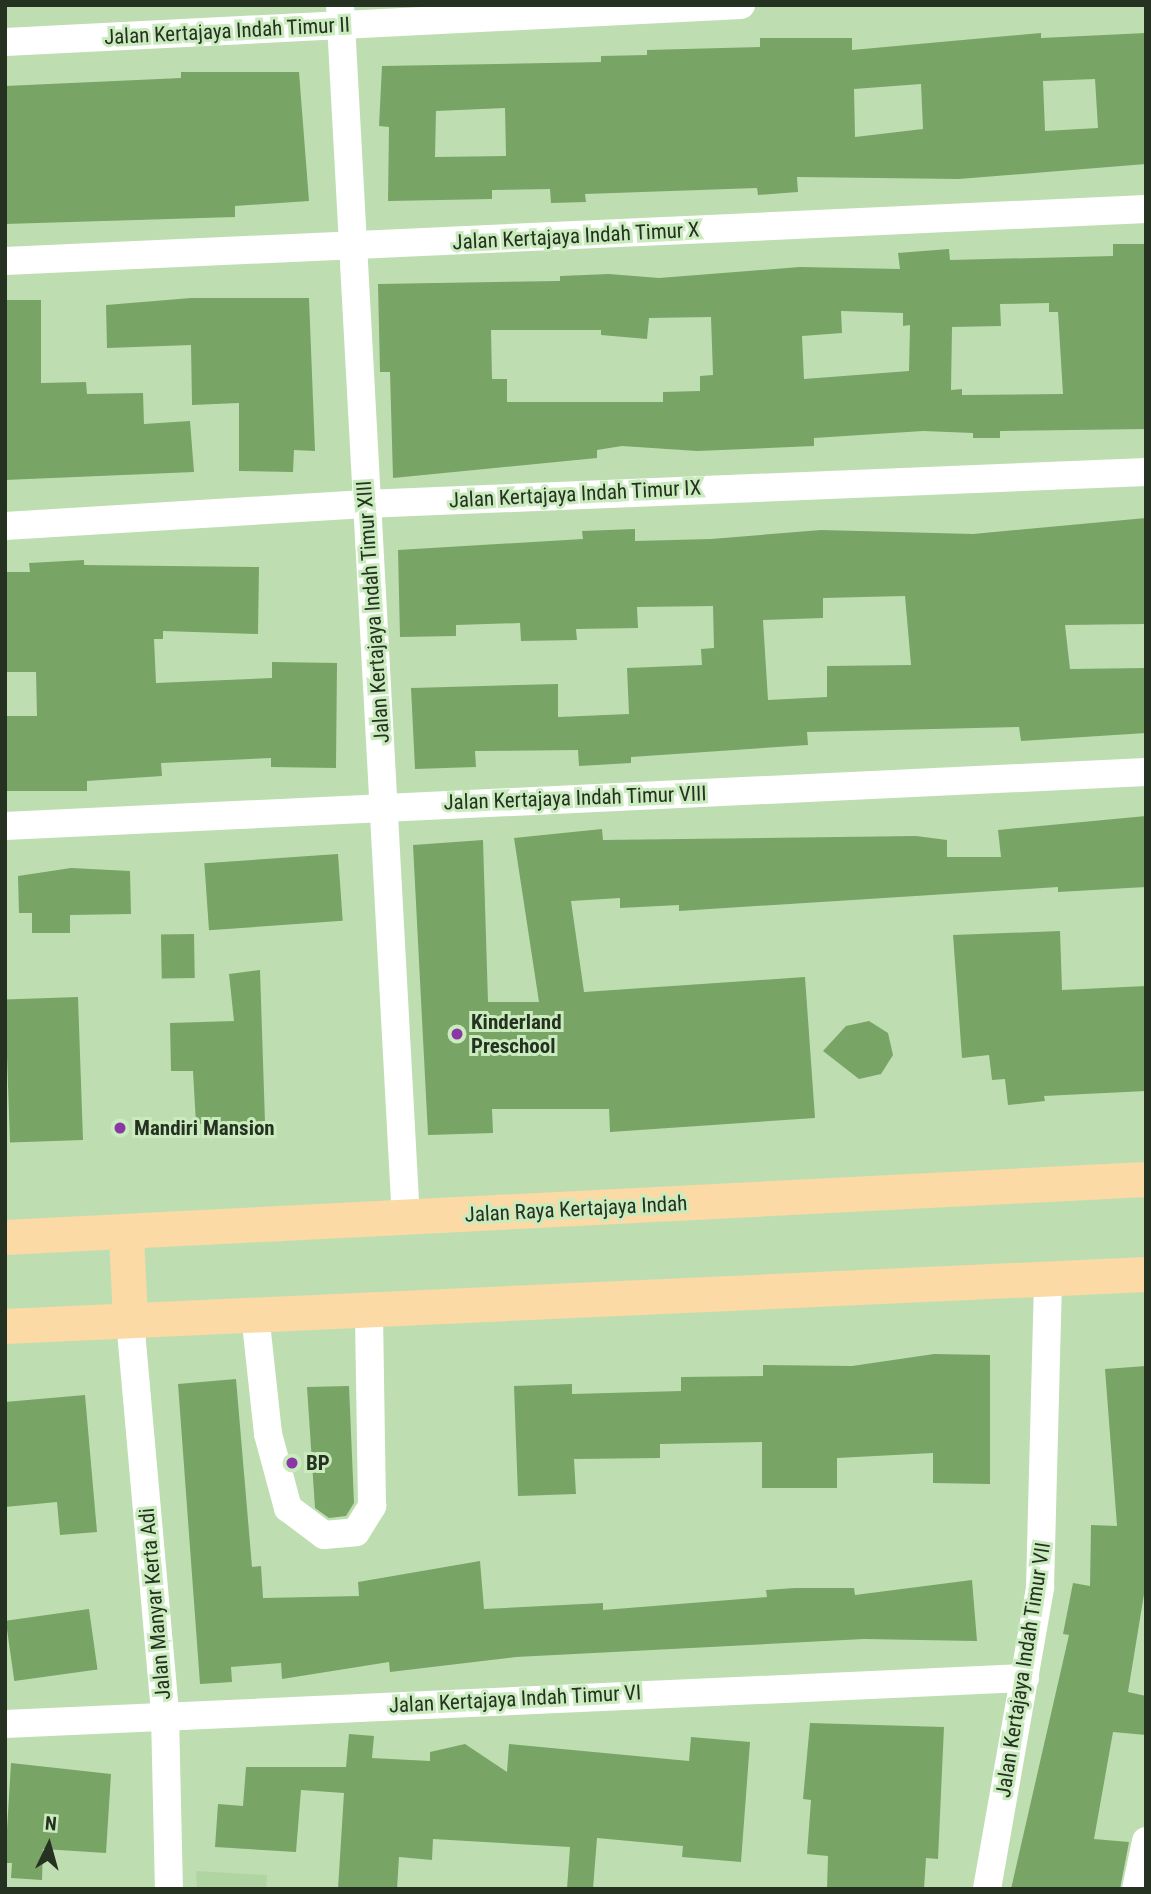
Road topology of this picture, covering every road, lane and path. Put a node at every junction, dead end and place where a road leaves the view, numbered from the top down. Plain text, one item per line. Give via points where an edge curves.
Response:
1 (741, 5) edge
2 (341, 15) edge
3 (5, 42) edge
4 (1146, 209) edge
5 (358, 246) junction
6 (5, 261) edge
7 (1146, 472) edge
8 (365, 504) junction
9 (5, 526) edge
10 (1146, 772) edge
11 (386, 806) junction
12 (5, 827) edge
13 (1146, 1180) edge
14 (406, 1219) junction
15 (126, 1234) junction
16 (5, 1237) edge
17 (1146, 1274) edge
18 (1048, 1281) junction
19 (369, 1309) junction
20 (255, 1314) junction
21 (130, 1320) junction
22 (5, 1326) edge
23 (1025, 1678) junction
24 (165, 1715) junction
25 (5, 1724) edge
26 (1146, 1841) edge
27 (169, 1889) edge
28 (987, 1889) edge
29 (1136, 1889) edge

1 - 2 street, Jalan Kertajaya Indah Timur II
2 - 3 street, Jalan Kertajaya Indah Timur II
2 - 5 street, Jalan Kertajaya Indah Timur XIII
4 - 5 street, Jalan Kertajaya Indah Timur X
5 - 6 street, Jalan Kertajaya Indah Timur X
5 - 8 street, Jalan Kertajaya Indah Timur XIII
7 - 8 street, Jalan Kertajaya Indah Timur IX
8 - 9 street, Jalan Kertajaya Indah Timur IX
8 - 11 street, Jalan Kertajaya Indah Timur XIII
10 - 11 street, Jalan Kertajaya Indah Timur VIII
11 - 12 street, Jalan Kertajaya Indah Timur VIII
11 - 14 street, Jalan Kertajaya Indah Timur XIII
13 - 14 main road, Jalan Raya Kertajaya Indah
14 - 15 main road, Jalan Raya Kertajaya Indah
15 - 16 main road, Jalan Raya Kertajaya Indah
15 - 21 main road
17 - 18 main road
18 - 19 main road
18 - 23 street, Jalan Kertajaya Indah Timur VII via 1045,1519
19 - 20 main road
19 - 20 street via 372,1506 356,1532 324,1535 288,1508 268,1434
20 - 21 main road
21 - 22 main road
21 - 24 street, Jalan Manyar Kerta Adi
23 - 24 street, Jalan Kertajaya Indah Timur VI
23 - 28 street, Jalan Kertajaya Indah Timur VII
24 - 25 street, Jalan Kertajaya Indah Timur VI
24 - 27 street, Jalan Manyar Kerta Adi
26 - 29 street

